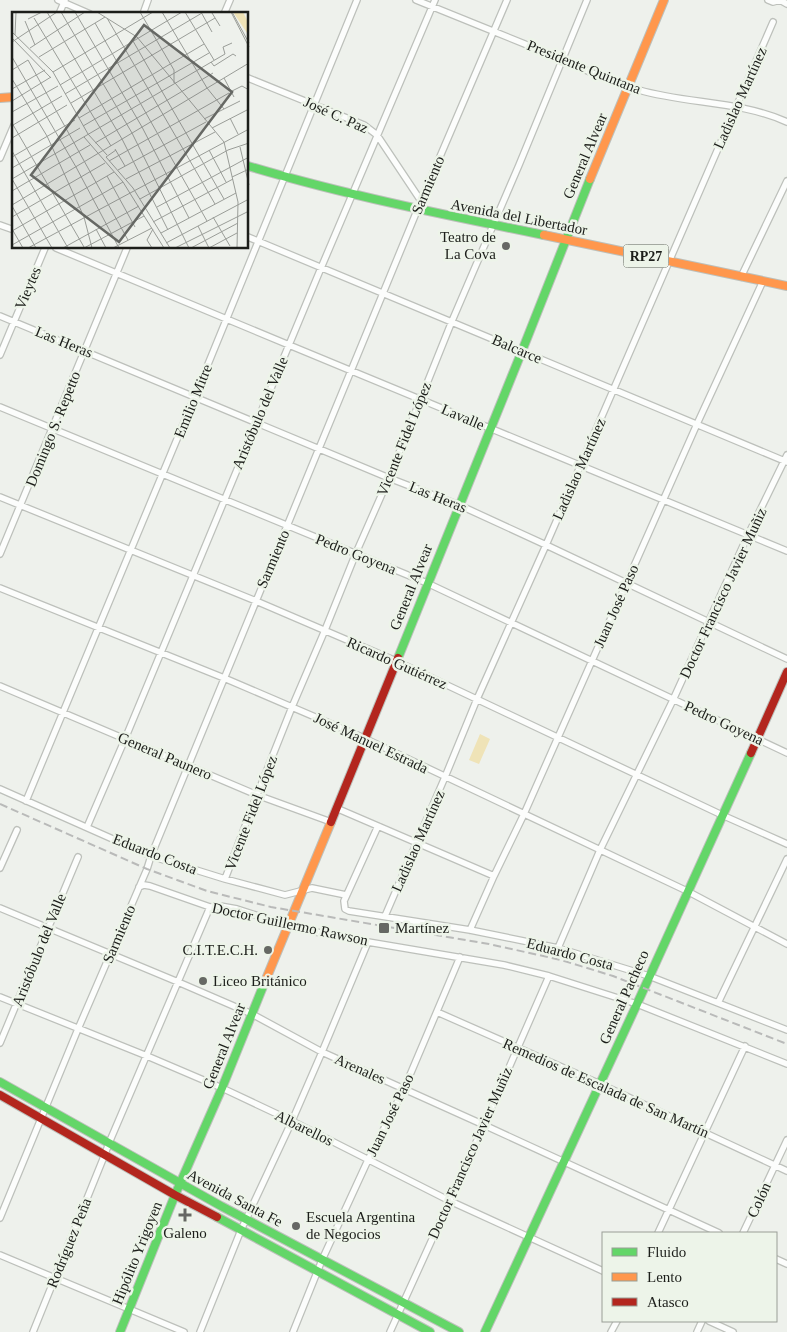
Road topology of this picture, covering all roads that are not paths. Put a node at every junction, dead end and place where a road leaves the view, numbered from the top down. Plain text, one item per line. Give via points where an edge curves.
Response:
1 (148, 0) edge
2 (230, 0) edge
3 (357, 0) edge
4 (416, 0) edge
5 (435, 0) edge
6 (507, 0) edge
7 (588, 0) edge
8 (664, 0) edge
9 (768, 0) edge
10 (781, 0) edge
11 (62, 1) edge
12 (787, 4) edge
13 (432, 6) junction
14 (86, 12) edge
15 (143, 12) edge
16 (225, 12) edge
17 (773, 22) dead end
18 (494, 31) junction
19 (563, 60) junction
20 (249, 78) edge
21 (628, 87) junction
22 (314, 105) junction
23 (735, 108) junction
24 (787, 122) edge
25 (377, 136) junction
26 (11, 141) edge
27 (0, 158) edge
28 (249, 166) edge
29 (285, 177) junction
30 (787, 181) edge
31 (353, 194) junction
32 (421, 201) junction
33 (418, 210) junction
34 (0, 224) edge
35 (492, 226) junction
36 (12, 229) edge
37 (249, 237) edge
38 (566, 240) junction
39 (258, 241) junction
40 (45, 249) edge
41 (58, 249) edge
42 (127, 249) edge
43 (670, 261) junction
44 (321, 268) junction
45 (117, 273) junction
46 (741, 277) junction
47 (763, 281) junction
48 (787, 286) edge
49 (383, 294) junction
50 (0, 316) edge
51 (226, 318) junction
52 (452, 321) junction
53 (14, 322) junction
54 (289, 345) junction
55 (85, 351) junction
56 (522, 351) junction
57 (0, 355) edge
58 (351, 371) junction
59 (613, 390) junction
60 (195, 396) junction
61 (421, 399) junction
62 (0, 407) edge
63 (256, 422) junction
64 (697, 424) junction
65 (490, 428) junction
66 (52, 429) junction
67 (319, 448) junction
68 (786, 459) edge
69 (580, 465) junction
70 (163, 473) junction
71 (389, 478) junction
72 (0, 497) edge
73 (224, 499) junction
74 (663, 500) junction
75 (459, 504) junction
76 (21, 506) junction
77 (287, 526) junction
78 (748, 535) junction
79 (546, 545) junction
80 (131, 550) junction
81 (787, 552) edge
82 (356, 553) junction
83 (0, 554) edge
84 (192, 576) junction
85 (427, 583) junction
86 (626, 583) junction
87 (0, 588) edge
88 (256, 601) junction
89 (511, 622) junction
90 (709, 623) junction
91 (99, 627) junction
92 (325, 630) junction
93 (161, 652) junction
94 (787, 659) edge
95 (396, 660) junction
96 (591, 661) junction
97 (787, 672) edge
98 (224, 678) junction
99 (0, 686) edge
100 (477, 699) junction
101 (673, 700) junction
102 (292, 707) junction
103 (63, 713) junction
104 (558, 736) junction
105 (364, 738) junction
106 (757, 738) junction
107 (125, 739) junction
108 (787, 753) edge
109 (188, 767) junction
110 (637, 775) junction
111 (445, 777) junction
112 (0, 789) edge
113 (257, 795) junction
114 (26, 801) junction
115 (336, 808) junction
116 (524, 814) junction
117 (722, 815) junction
118 (331, 822) junction
119 (378, 826) junction
120 (87, 827) junction
121 (16, 830) dead end
122 (417, 843) junction
123 (787, 844) edge
124 (600, 850) junction
125 (150, 856) junction
126 (78, 857) dead end
127 (787, 859) edge
128 (0, 868) edge
129 (494, 876) junction
130 (225, 879) junction
131 (139, 887) junction
132 (302, 890) junction
133 (687, 891) junction
134 (346, 895) junction
135 (210, 907) junction
136 (0, 908) edge
137 (385, 916) junction
138 (287, 926) junction
139 (48, 927) junction
140 (754, 927) junction
141 (470, 930) junction
142 (368, 942) junction
143 (787, 944) edge
144 (558, 948) junction
145 (110, 954) junction
146 (460, 957) junction
147 (549, 976) junction
148 (649, 976) junction
149 (178, 982) junction
150 (0, 997) edge
151 (718, 1003) junction
152 (17, 1004) junction
153 (636, 1004) junction
154 (437, 1012) junction
155 (252, 1014) junction
156 (78, 1029) junction
157 (787, 1030) edge
158 (0, 1044) edge
159 (745, 1046) junction
160 (518, 1048) junction
161 (322, 1052) junction
162 (147, 1056) junction
163 (787, 1064) edge
164 (0, 1082) edge
165 (600, 1084) junction
166 (222, 1088) junction
167 (404, 1089) junction
168 (0, 1095) edge
169 (45, 1107) junction
170 (40, 1119) junction
171 (292, 1121) junction
172 (484, 1125) junction
173 (704, 1133) junction
174 (787, 1140) edge
175 (108, 1144) junction
176 (105, 1154) junction
177 (368, 1160) junction
178 (564, 1162) junction
179 (775, 1165) junction
180 (787, 1171) edge
181 (180, 1184) junction
182 (175, 1195) junction
183 (450, 1201) junction
184 (668, 1210) junction
185 (0, 1218) edge
186 (246, 1219) junction
187 (242, 1230) junction
188 (658, 1232) edge
189 (717, 1232) edge
190 (743, 1232) edge
191 (529, 1237) junction
192 (0, 1255) edge
193 (322, 1260) junction
194 (602, 1271) edge
195 (318, 1272) junction
196 (55, 1279) junction
197 (403, 1302) junction
198 (129, 1309) junction
199 (397, 1314) junction
200 (711, 1322) edge
201 (33, 1332) edge
202 (120, 1332) edge
203 (184, 1332) edge
204 (200, 1332) edge
205 (293, 1332) edge
206 (390, 1332) edge
207 (430, 1332) edge
208 (459, 1332) edge
209 (485, 1332) edge
210 (733, 1332) edge

1 - 15 street
2 - 16 street
3 - 22 street, Emilio Mitre
4 - 13 street, Presidente Quintana
5 - 13 street, Aristóbulo del Valle
6 - 18 street, Sarmiento
7 - 19 street, Vicente Fidel López
8 - 21 street, General Alvear
9 - 10 street
10 - 12 street
11 - 14 street
13 - 18 street, Presidente Quintana
13 - 25 street, Aristóbulo del Valle
17 - 23 street, Ladislao Martínez
18 - 19 street, Presidente Quintana
18 - 32 street, Sarmiento
19 - 21 street, Presidente Quintana
19 - 35 street, Vicente Fidel López
20 - 22 street, José C. Paz
21 - 23 street, Presidente Quintana
21 - 38 street, General Alvear
22 - 25 street, José C. Paz via 364,125
22 - 29 street, Emilio Mitre
23 - 24 street, Presidente Quintana
23 - 43 street, Ladislao Martínez
25 - 31 street, Aristóbulo del Valle
25 - 32 street, José C. Paz
26 - 27 street
28 - 29 street, Avenida del Libertador / RP27
29 - 31 street, Avenida del Libertador / RP27
29 - 39 street, Emilio Mitre
30 - 46 street
31 - 33 street, Avenida del Libertador / RP27
31 - 44 street, Aristóbulo del Valle
32 - 33 street, Sarmiento
33 - 35 street, Avenida del Libertador / RP27
33 - 49 street, Sarmiento
34 - 36 street
35 - 38 street, Avenida del Libertador / RP27
35 - 52 street, Vicente Fidel López
37 - 39 street, Balcarce
38 - 43 street, Avenida del Libertador / RP27
38 - 56 street, General Alvear
39 - 44 street, Balcarce
39 - 51 street, Emilio Mitre
40 - 53 street, Vieytes
41 - 45 street, Lavalle
42 - 45 street, Domingo S. Repetto
43 - 46 street, Avenida del Libertador / RP27
43 - 59 street, Ladislao Martínez
44 - 49 street, Balcarce
44 - 54 street, Aristóbulo del Valle
45 - 51 street, Lavalle
45 - 55 street, Domingo S. Repetto
46 - 47 street, Avenida del Libertador / RP27
47 - 48 street, Avenida del Libertador / RP27
47 - 64 street, Juan José Paso
49 - 52 street, Balcarce
49 - 58 street, Sarmiento
50 - 53 street, Las Heras
51 - 54 street, Lavalle
51 - 60 street, Emilio Mitre
52 - 56 street, Balcarce
52 - 61 street, Vicente Fidel López
53 - 55 street, Las Heras
53 - 57 street, Vieytes
54 - 58 street, Lavalle
54 - 63 street, Aristóbulo del Valle
55 - 60 street, Las Heras
55 - 66 street, Domingo S. Repetto
56 - 59 street, Balcarce
56 - 65 street, General Alvear
58 - 61 street, Lavalle
58 - 67 street, Sarmiento
59 - 64 street, Balcarce
59 - 69 street, Ladislao Martínez
60 - 63 street, Las Heras
60 - 70 street, Emilio Mitre
61 - 65 street, Lavalle
61 - 71 street, Vicente Fidel López
62 - 66 street, Pedro Goyena
63 - 67 street, Las Heras
63 - 73 street, Aristóbulo del Valle
64 - 68 street, Balcarce
64 - 74 street, Juan José Paso
65 - 69 street, Lavalle
65 - 75 street, General Alvear
66 - 70 street, Pedro Goyena
66 - 76 street, Domingo S. Repetto
67 - 71 street, Las Heras
67 - 77 street, Sarmiento
68 - 78 street, Doctor Francisco Javier Muñiz
69 - 74 street, Lavalle
69 - 79 street, Ladislao Martínez
70 - 73 street, Pedro Goyena
70 - 80 street, Emilio Mitre
71 - 75 street, Las Heras
71 - 82 street, Vicente Fidel López
72 - 76 street, Ricardo Gutiérrez
73 - 77 street, Pedro Goyena
73 - 84 street, Aristóbulo del Valle
74 - 78 street, Lavalle
74 - 86 street, Juan José Paso
75 - 79 street, Las Heras
75 - 85 street, General Alvear
76 - 80 street, Ricardo Gutiérrez
76 - 83 street, Domingo S. Repetto
77 - 82 street, Pedro Goyena
77 - 88 street, Sarmiento
78 - 81 street, Lavalle
78 - 90 street, Doctor Francisco Javier Muñiz
79 - 86 street, Las Heras
79 - 89 street, Ladislao Martínez
80 - 84 street, Ricardo Gutiérrez
80 - 91 street, Emilio Mitre
82 - 85 street, Pedro Goyena
82 - 92 street, Vicente Fidel López
84 - 88 street, Ricardo Gutiérrez
84 - 93 street, Aristóbulo del Valle
85 - 89 street, Pedro Goyena
85 - 95 street, General Alvear
86 - 90 street, Las Heras
86 - 96 street, Juan José Paso
87 - 91 street, José Manuel Estrada
88 - 92 street, Ricardo Gutiérrez
88 - 98 street, Sarmiento
89 - 96 street, Pedro Goyena
89 - 100 street, Ladislao Martínez
90 - 94 street, Las Heras
90 - 101 street, Doctor Francisco Javier Muñiz
91 - 93 street, José Manuel Estrada
91 - 103 street, Emilio Mitre
92 - 95 street, Ricardo Gutiérrez
92 - 102 street, Vicente Fidel López
93 - 98 street, José Manuel Estrada
93 - 107 street, Aristóbulo del Valle
95 - 100 street, Ricardo Gutiérrez
95 - 105 street, General Alvear
96 - 101 street, Pedro Goyena
96 - 104 street, Juan José Paso
97 - 106 street, General Pacheco
98 - 102 street, José Manuel Estrada
98 - 109 street, Sarmiento
99 - 103 street, General Paunero
100 - 104 street, Ricardo Gutiérrez
100 - 111 street, Ladislao Martínez
101 - 106 street, Pedro Goyena
101 - 110 street, Doctor Francisco Javier Muñiz
102 - 105 street, José Manuel Estrada
102 - 113 street, Vicente Fidel López
103 - 107 street, General Paunero
103 - 114 street, Emilio Mitre
104 - 110 street, Ricardo Gutiérrez
104 - 116 street, Juan José Paso
105 - 111 street, José Manuel Estrada
105 - 115 street, General Alvear
106 - 108 street, Pedro Goyena
106 - 117 street, General Pacheco
107 - 109 street, General Paunero
107 - 120 street, Aristóbulo del Valle
109 - 113 street, General Paunero
109 - 125 street, Sarmiento
110 - 117 street, Ricardo Gutiérrez
110 - 124 street, Doctor Francisco Javier Muñiz
111 - 116 street, José Manuel Estrada
111 - 122 street, Ladislao Martínez
112 - 114 street, Eduardo Costa
113 - 118 street, General Paunero
113 - 130 street, Vicente Fidel López
114 - 120 street, Eduardo Costa
115 - 118 street, General Alvear
115 - 119 street
116 - 124 street, José Manuel Estrada
116 - 129 street, Juan José Paso
117 - 123 street, Ricardo Gutiérrez
117 - 133 street, General Pacheco
118 - 132 street, General Alvear
119 - 122 street
119 - 134 street
120 - 125 street, Eduardo Costa
121 - 128 street
122 - 129 street
122 - 137 street, Ladislao Martínez
124 - 133 street, José Manuel Estrada
124 - 144 street, Doctor Francisco Javier Muñiz
125 - 130 street, Eduardo Costa
125 - 131 street, Sarmiento
126 - 139 street, Aristóbulo del Valle
127 - 140 street
129 - 141 street, Juan José Paso
130 - 132 street, Eduardo Costa via 285,895
131 - 135 street, Doctor Guillermo Rawson via 150,886
131 - 145 street, Sarmiento
132 - 134 street, Eduardo Costa via 312,888
132 - 138 street, General Alvear
133 - 140 street, José Manuel Estrada
133 - 148 street, General Pacheco
134 - 137 street, Eduardo Costa via 345,909
135 - 138 street, Doctor Guillermo Rawson via 237,910
135 - 149 street
136 - 139 street, Arenales
137 - 141 street, Eduardo Costa
138 - 142 street, Doctor Guillermo Rawson
138 - 155 street, General Alvear
139 - 145 street, Arenales
139 - 152 street, Aristóbulo del Valle
140 - 143 street, José Manuel Estrada
140 - 151 street
141 - 144 street, Eduardo Costa
142 - 146 street, Doctor Guillermo Rawson
142 - 161 street
144 - 148 street, Eduardo Costa
145 - 149 street, Arenales
145 - 156 street, Sarmiento
146 - 147 street, Doctor Guillermo Rawson
146 - 154 street, Juan José Paso
147 - 153 street, Doctor Guillermo Rawson
147 - 160 street, Doctor Francisco Javier Muñiz
148 - 151 street, Eduardo Costa
148 - 153 street, General Pacheco
149 - 155 street, Arenales
149 - 162 street
150 - 152 street, Albarellos
151 - 157 street, Eduardo Costa
152 - 156 street, Albarellos
152 - 158 street, Aristóbulo del Valle
153 - 159 street, Doctor Guillermo Rawson
153 - 165 street, General Pacheco
154 - 160 street, Remedios de Escalada de San Martín
154 - 167 street, Juan José Paso
155 - 161 street, Arenales
155 - 166 street, General Alvear
156 - 162 street, Albarellos
156 - 169 street, Sarmiento
159 - 163 street, Doctor Guillermo Rawson
159 - 173 street
160 - 165 street, Remedios de Escalada de San Martín
160 - 172 street, Doctor Francisco Javier Muñiz
161 - 167 street, Arenales
161 - 171 street
162 - 166 street, Albarellos
162 - 175 street
164 - 169 street, Avenida Santa Fe
165 - 173 street, Remedios de Escalada de San Martín
165 - 178 street, General Pacheco
166 - 171 street, Albarellos
166 - 181 street, General Alvear
167 - 172 street, Arenales
167 - 177 street, Juan José Paso
168 - 170 street, Avenida Santa Fe
169 - 170 street, Sarmiento
169 - 175 street, Avenida Santa Fe
170 - 176 street, Avenida Santa Fe
170 - 185 street, Sarmiento
171 - 177 street, Albarellos
171 - 186 street
172 - 178 street, Arenales
172 - 183 street, Doctor Francisco Javier Muñiz
173 - 179 street, Remedios de Escalada de San Martín
173 - 184 street
174 - 179 street, Colón
175 - 176 street
175 - 181 street, Avenida Santa Fe
176 - 182 street, Avenida Santa Fe
176 - 196 street, Rodríguez Peña
177 - 183 street, Albarellos
177 - 193 street, Juan José Paso
178 - 184 street, Arenales
178 - 191 street, General Pacheco
179 - 180 street, Remedios de Escalada de San Martín
179 - 190 street, Colón
181 - 182 street, Hipólito Yrigoyen
181 - 186 street, Avenida Santa Fe
182 - 187 street, Avenida Santa Fe
182 - 198 street, Hipólito Yrigoyen
183 - 191 street, Albarellos
183 - 197 street, Doctor Francisco Javier Muñiz
184 - 188 street
184 - 189 street, Arenales
186 - 187 street
186 - 193 street, Avenida Santa Fe
187 - 195 street, Avenida Santa Fe
187 - 204 street
191 - 194 street, Albarellos
191 - 209 street, General Pacheco
192 - 196 street
193 - 195 street, Juan José Paso
193 - 197 street, Avenida Santa Fe
195 - 199 street, Avenida Santa Fe
195 - 205 street, Juan José Paso
196 - 198 street
196 - 201 street, Rodríguez Peña
197 - 199 street, Doctor Francisco Javier Muñiz
197 - 208 street, Avenida Santa Fe
198 - 202 street, Hipólito Yrigoyen
198 - 203 street
199 - 206 street, Doctor Francisco Javier Muñiz
199 - 207 street, Avenida Santa Fe
200 - 210 street

